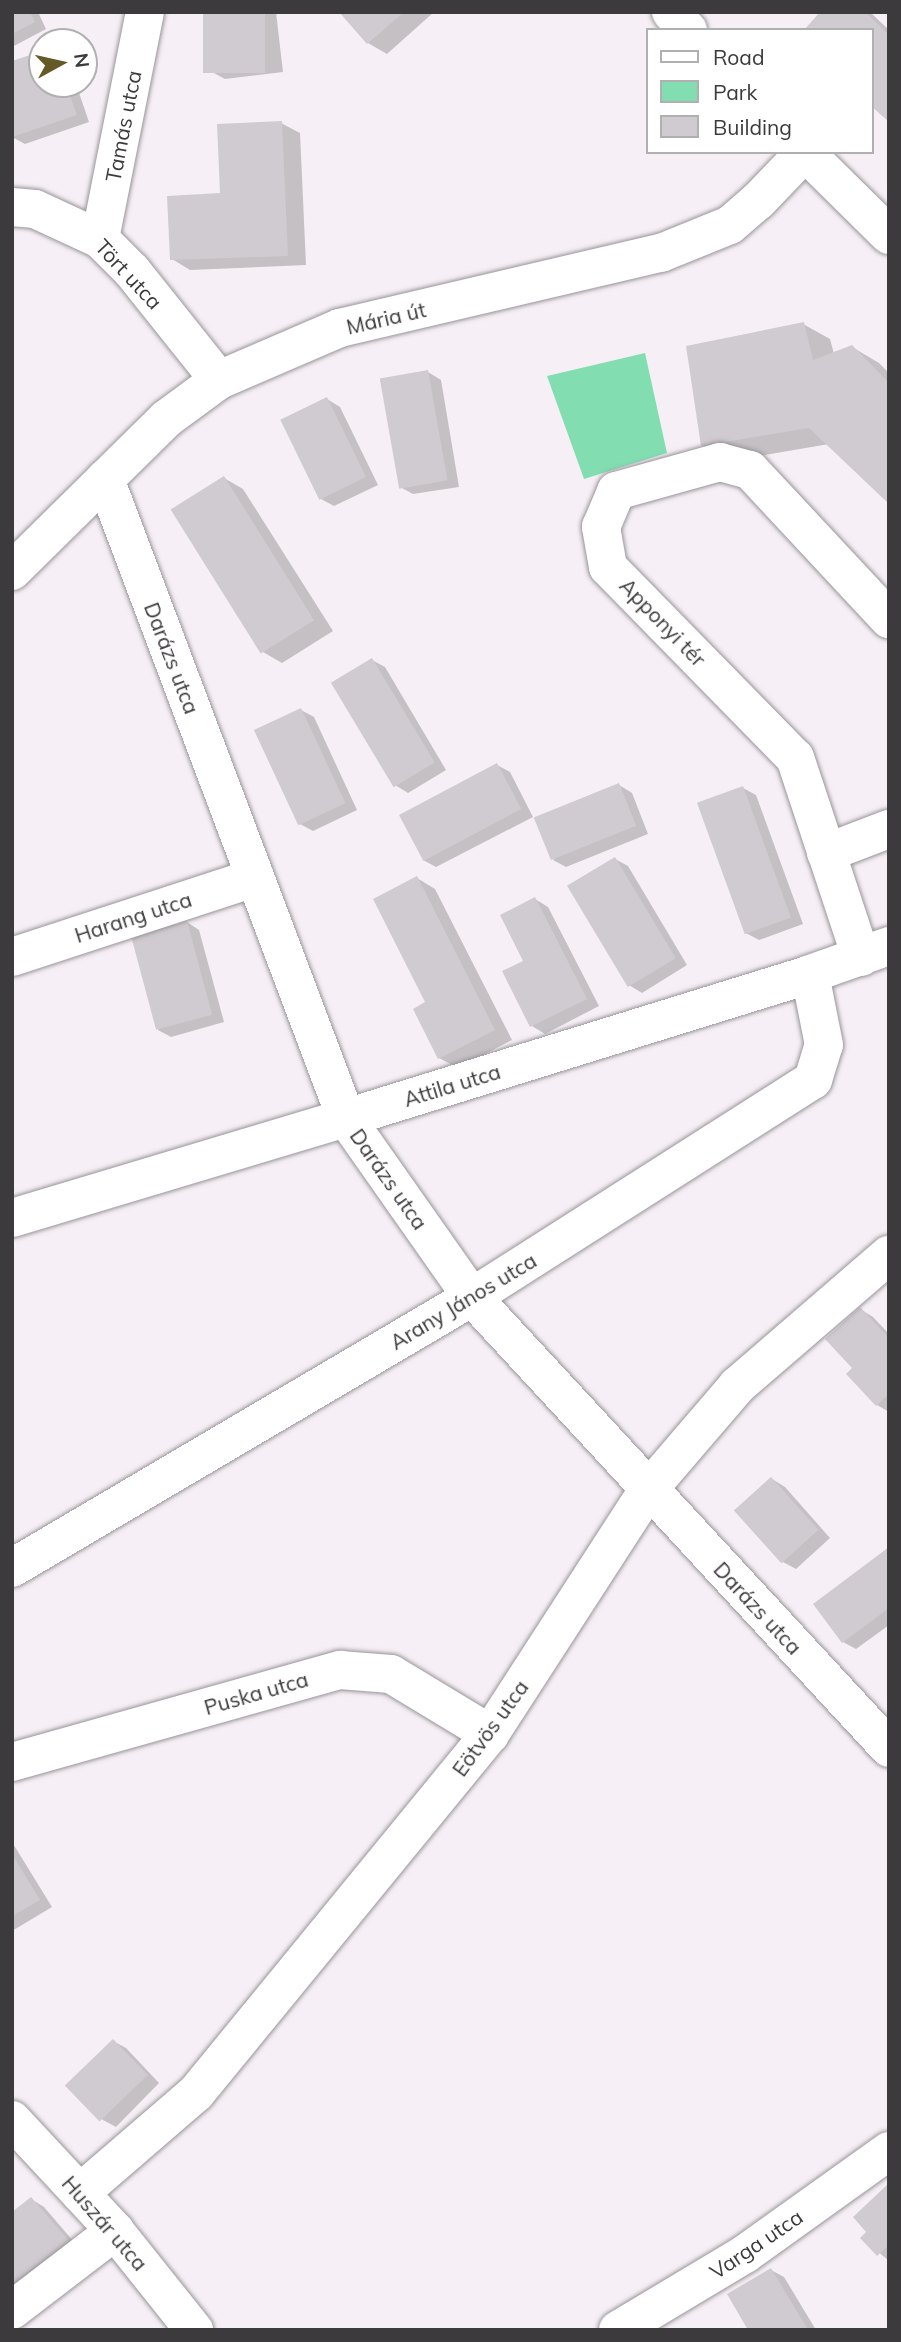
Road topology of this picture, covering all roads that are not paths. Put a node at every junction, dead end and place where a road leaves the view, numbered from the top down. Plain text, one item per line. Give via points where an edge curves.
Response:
1 (145, 12) edge
2 (671, 12) edge
3 (686, 28) edge
4 (803, 154) edge
5 (807, 154) edge
6 (12, 206) edge
7 (889, 235) edge
8 (100, 239) junction
9 (219, 380) junction
10 (105, 479) junction
11 (12, 571) edge
12 (889, 619) edge
13 (889, 829) edge
14 (826, 853) junction
15 (254, 878) junction
16 (875, 951) edge
17 (12, 957) edge
18 (810, 974) junction
19 (346, 1118) junction
20 (12, 1218) edge
21 (889, 1255) edge
22 (472, 1297) junction
23 (648, 1490) junction
24 (12, 1568) edge
25 (490, 1734) junction
26 (889, 1748) edge
27 (12, 1762) edge
28 (12, 2120) edge
29 (889, 2151) edge
30 (80, 2193) junction
31 (115, 2231) junction
32 (12, 2310) edge
33 (194, 2330) edge
34 (618, 2330) edge

1 - 8 street, Tamás utca
2 - 3 street
4 - 9 street, Mária út via 730,225 661,253 340,328
5 - 7 street
6 - 8 street, Tört utca via 35,209
8 - 9 street, Tört utca via 132,271
9 - 10 street, Mária út via 166,419
10 - 11 street, Mária út
10 - 15 street, Darázs utca
12 - 14 street, Apponyi tér via 750,470 720,462 616,491 601,527 608,567 795,758
13 - 14 street
14 - 16 street, Apponyi tér
15 - 17 street, Harang utca
15 - 19 street, Darázs utca
16 - 18 street, Attila utca
18 - 19 street, Attila utca
18 - 22 street, Arany János utca via 824,1045 813,1080
19 - 20 street, Attila utca
19 - 22 street, Darázs utca
21 - 23 street, Eötvös utca via 737,1387
22 - 23 street, Darázs utca
22 - 24 street, Arany János utca
23 - 25 street, Eötvös utca
23 - 26 street, Darázs utca
25 - 27 street, Puska utca via 391,1674 340,1670
25 - 30 street, Eötvös utca via 196,2093
28 - 30 street, Huszár utca
29 - 34 street, Varga utca via 745,2254
30 - 31 street, Huszár utca
31 - 32 street
31 - 33 street, Huszár utca

